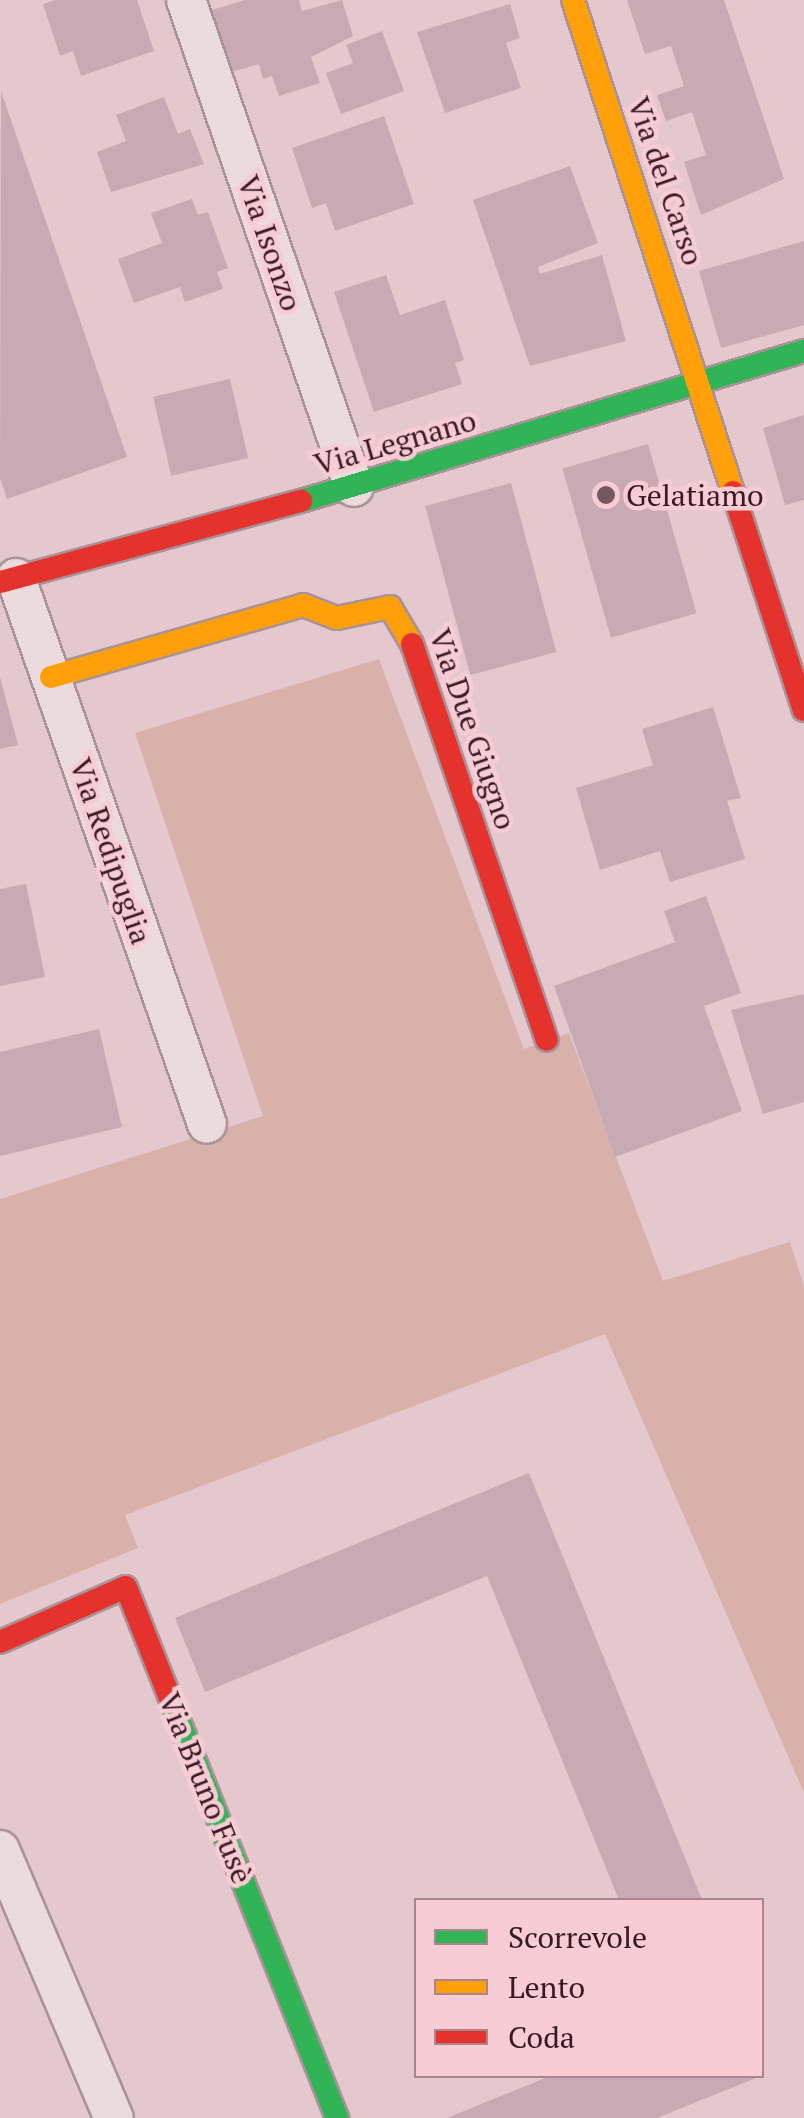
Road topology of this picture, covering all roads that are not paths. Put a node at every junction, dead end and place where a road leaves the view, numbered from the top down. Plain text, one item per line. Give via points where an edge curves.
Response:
1 (186, 0) edge
2 (572, 0) edge
3 (804, 351) edge
4 (702, 382) junction
5 (354, 487) junction
6 (5, 577) edge
7 (50, 677) junction
8 (804, 710) edge
9 (546, 1040) dead end
10 (207, 1124) dead end
11 (0, 1642) edge
12 (0, 1850) edge
13 (114, 2118) edge
14 (337, 2118) edge

1 - 5 street, Via Isonzo
2 - 4 street, Via del Carso
3 - 4 street, Via Legnano
4 - 5 street, Via Legnano
4 - 8 street, Via del Carso
5 - 6 street, Via Legnano
6 - 7 street, Via Redipuglia
7 - 9 street, Via Due Giugno via 303,605 337,618 390,608 404,621
7 - 10 street, Via Redipuglia
11 - 14 street, Via Bruno Fusè via 126,1587
12 - 13 street

